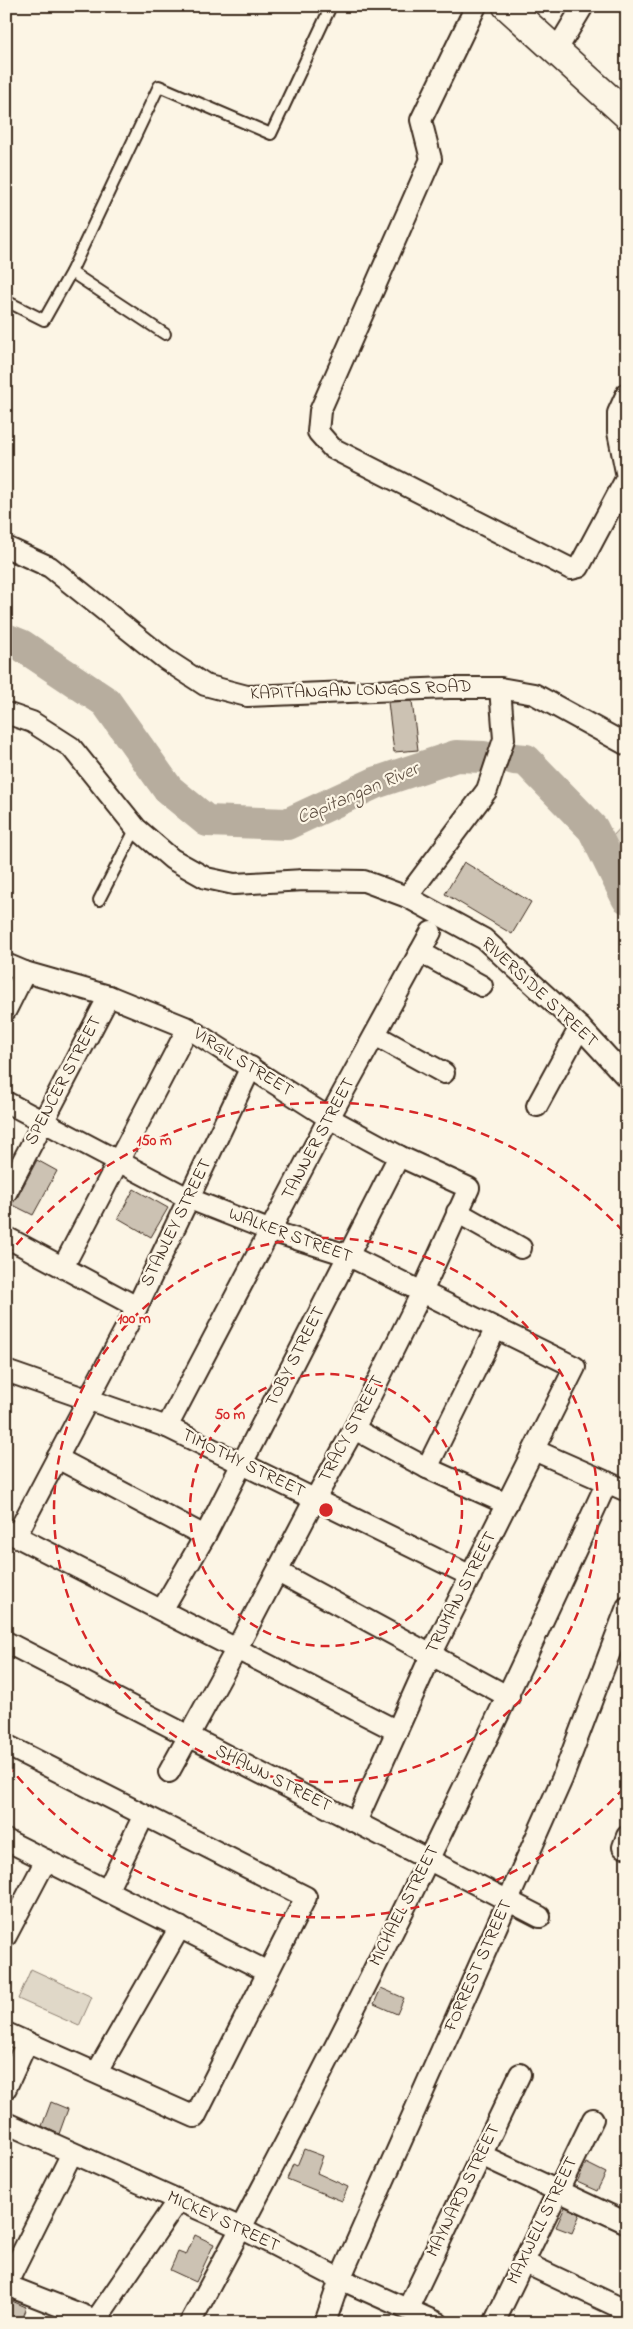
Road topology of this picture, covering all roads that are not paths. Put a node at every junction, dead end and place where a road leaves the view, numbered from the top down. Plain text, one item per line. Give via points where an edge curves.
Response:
1 (331, 6) edge
2 (476, 6) edge
3 (507, 6) edge
4 (583, 6) edge
5 (556, 51) junction
6 (627, 115) edge
7 (71, 272) junction
8 (6, 302) edge
9 (165, 334) dead end
10 (627, 393) edge
11 (6, 547) edge
12 (500, 688) junction
13 (6, 713) edge
14 (627, 745) edge
15 (136, 828) junction
16 (407, 897) junction
17 (99, 900) dead end
18 (431, 932) dead end
19 (420, 952) junction
20 (6, 964) edge
21 (25, 972) junction
22 (482, 986) dead end
23 (109, 996) junction
24 (6, 1010) edge
25 (580, 1027) junction
26 (188, 1028) junction
27 (375, 1036) junction
28 (251, 1067) junction
29 (444, 1073) dead end
30 (627, 1078) edge
31 (6, 1102) edge
32 (537, 1106) dead end
33 (329, 1118) junction
34 (43, 1122) junction
35 (399, 1156) junction
36 (117, 1160) junction
37 (469, 1188) joint
38 (6, 1193) edge
39 (190, 1199) junction
40 (457, 1212) junction
41 (271, 1231) junction
42 (6, 1237) edge
43 (521, 1248) dead end
44 (347, 1255) junction
45 (63, 1267) junction
46 (422, 1292) junction
47 (137, 1307) junction
48 (496, 1328) junction
49 (575, 1368) joint
50 (7, 1373) edge
51 (90, 1399) junction
52 (167, 1426) junction
53 (354, 1429) junction
54 (534, 1450) junction
55 (57, 1458) junction
56 (243, 1463) junction
57 (427, 1468) junction
58 (607, 1482) junction
59 (627, 1491) edge
60 (314, 1499) junction
61 (507, 1504) junction
62 (11, 1533) edge
63 (204, 1536) junction
64 (278, 1572) junction
65 (471, 1576) junction
66 (627, 1607) edge
67 (162, 1610) junction
68 (6, 1642) edge
69 (236, 1650) junction
70 (431, 1655) junction
71 (509, 1697) junction
72 (397, 1731) junction
73 (189, 1736) junction
74 (6, 1745) edge
75 (169, 1772) dead end
76 (144, 1815) junction
77 (356, 1822) junction
78 (6, 1840) edge
79 (429, 1859) junction
80 (46, 1860) junction
81 (107, 1891) junction
82 (508, 1900) junction
83 (540, 1916) dead end
84 (180, 1927) junction
85 (6, 1936) edge
86 (268, 1972) junction
87 (6, 2033) edge
88 (27, 2042) junction
89 (98, 2072) junction
90 (520, 2074) dead end
91 (6, 2088) edge
92 (593, 2119) dead end
93 (6, 2124) edge
94 (72, 2153) junction
95 (481, 2155) junction
96 (558, 2190) junction
97 (178, 2200) junction
98 (627, 2223) edge
99 (241, 2228) junction
100 (523, 2262) junction
101 (340, 2279) junction
102 (6, 2285) edge
103 (408, 2308) junction
104 (627, 2310) edge
105 (100, 2321) edge
106 (434, 2322) edge
107 (190, 2323) edge
108 (325, 2323) edge
109 (494, 2323) edge

1 - 7 lane via 271,134 159,86
2 - 10 street via 420,120 431,159 320,411 318,432 332,448 571,569 579,567 627,478 618,432 618,413
3 - 5 street
4 - 5 street
5 - 6 street
7 - 8 lane via 44,320
7 - 9 lane
11 - 12 street, KAPITANGAN LONGOS ROAD via 50,567 164,659 205,685 247,696
12 - 14 street, KAPITANGAN LONGOS ROAD via 534,694
12 - 16 street via 504,739 487,790
13 - 15 street, RIVERSIDE STREET via 32,722 71,747
15 - 16 street, RIVERSIDE STREET via 172,859 206,878 234,884 364,881
15 - 17 lane
16 - 25 street, RIVERSIDE STREET via 484,939
18 - 19 street, TANNER STREET
19 - 22 street
19 - 27 street, TANNER STREET
20 - 21 street, VIRGIL STREET
21 - 23 street, VIRGIL STREET
21 - 24 street
23 - 26 street, VIRGIL STREET
23 - 34 street, SPENCER STREET
25 - 30 street, RIVERSIDE STREET
25 - 32 street
26 - 28 street, VIRGIL STREET
26 - 36 street
27 - 29 street
27 - 33 street, TANNER STREET
28 - 33 street, VIRGIL STREET
28 - 39 street, STANLEY STREET
31 - 34 street, WALKER STREET
33 - 35 street, VIRGIL STREET
33 - 41 street, TANNER STREET
34 - 36 street, WALKER STREET
34 - 38 street, SPENCER STREET
35 - 37 street, VIRGIL STREET
35 - 44 street, TOBY STREET
36 - 39 street, WALKER STREET
36 - 45 street
37 - 40 street, TRACY STREET
39 - 41 street, WALKER STREET
39 - 47 street, STANLEY STREET
40 - 43 street
40 - 46 street, TRACY STREET
41 - 44 street, WALKER STREET
41 - 52 street, TANNER STREET
42 - 45 street
44 - 46 street, WALKER STREET
44 - 56 street, TOBY STREET
45 - 47 street
46 - 48 street, WALKER STREET
46 - 53 street, TRACY STREET
47 - 51 street, STANLEY STREET
48 - 49 street, WALKER STREET
48 - 57 street
49 - 54 street, TRUMAN STREET
50 - 51 street, TIMOTHY STREET
51 - 52 street, TIMOTHY STREET
51 - 55 street, STANLEY STREET
52 - 56 street, TIMOTHY STREET
53 - 57 street
53 - 60 street, TRACY STREET
54 - 58 street
54 - 61 street, TRUMAN STREET
55 - 62 street, STANLEY STREET
55 - 63 street
56 - 60 street, TIMOTHY STREET
56 - 63 street, TOBY STREET
57 - 61 street
58 - 59 street
58 - 71 street, MICHAEL STREET
60 - 64 street, TRACY STREET
60 - 65 street, TIMOTHY STREET
61 - 65 street, TRUMAN STREET
62 - 67 street
63 - 67 street, TOBY STREET
64 - 69 street, TRACY STREET
64 - 70 street
65 - 70 street, TRUMAN STREET
66 - 82 street, FORREST STREET via 562,1779
67 - 69 street
68 - 73 street, SHAWN STREET
69 - 72 street
69 - 73 street, TRACY STREET
70 - 71 street
70 - 72 street, TRUMAN STREET
71 - 79 street, MICHAEL STREET
72 - 77 street, TRUMAN STREET
73 - 75 street, TRACY STREET
73 - 77 street, SHAWN STREET
74 - 76 street
76 - 81 street
76 - 86 street via 306,1897
77 - 79 street, SHAWN STREET
78 - 80 street
79 - 82 street, SHAWN STREET
79 - 99 street, MICHAEL STREET
80 - 81 street
80 - 85 street
81 - 84 street
82 - 83 street, SHAWN STREET
82 - 101 street, FORREST STREET
84 - 86 street
84 - 89 street
86 - 89 street via 195,2117
87 - 88 street
88 - 89 street
88 - 91 street
90 - 95 street, MAYNARD STREET
92 - 96 street, MAXWELL STREET
93 - 94 street, MICKEY STREET
94 - 97 street, MICKEY STREET
94 - 102 street
95 - 96 street
95 - 103 street, MAYNARD STREET
96 - 98 street
96 - 100 street, MAXWELL STREET
97 - 99 street, MICKEY STREET
97 - 105 street
99 - 101 street, MICKEY STREET
99 - 107 street, MICHAEL STREET
100 - 104 street
100 - 109 street, MAXWELL STREET
101 - 103 street, MICKEY STREET
101 - 108 street, FORREST STREET
102 - 105 street
103 - 106 street, MICKEY STREET

